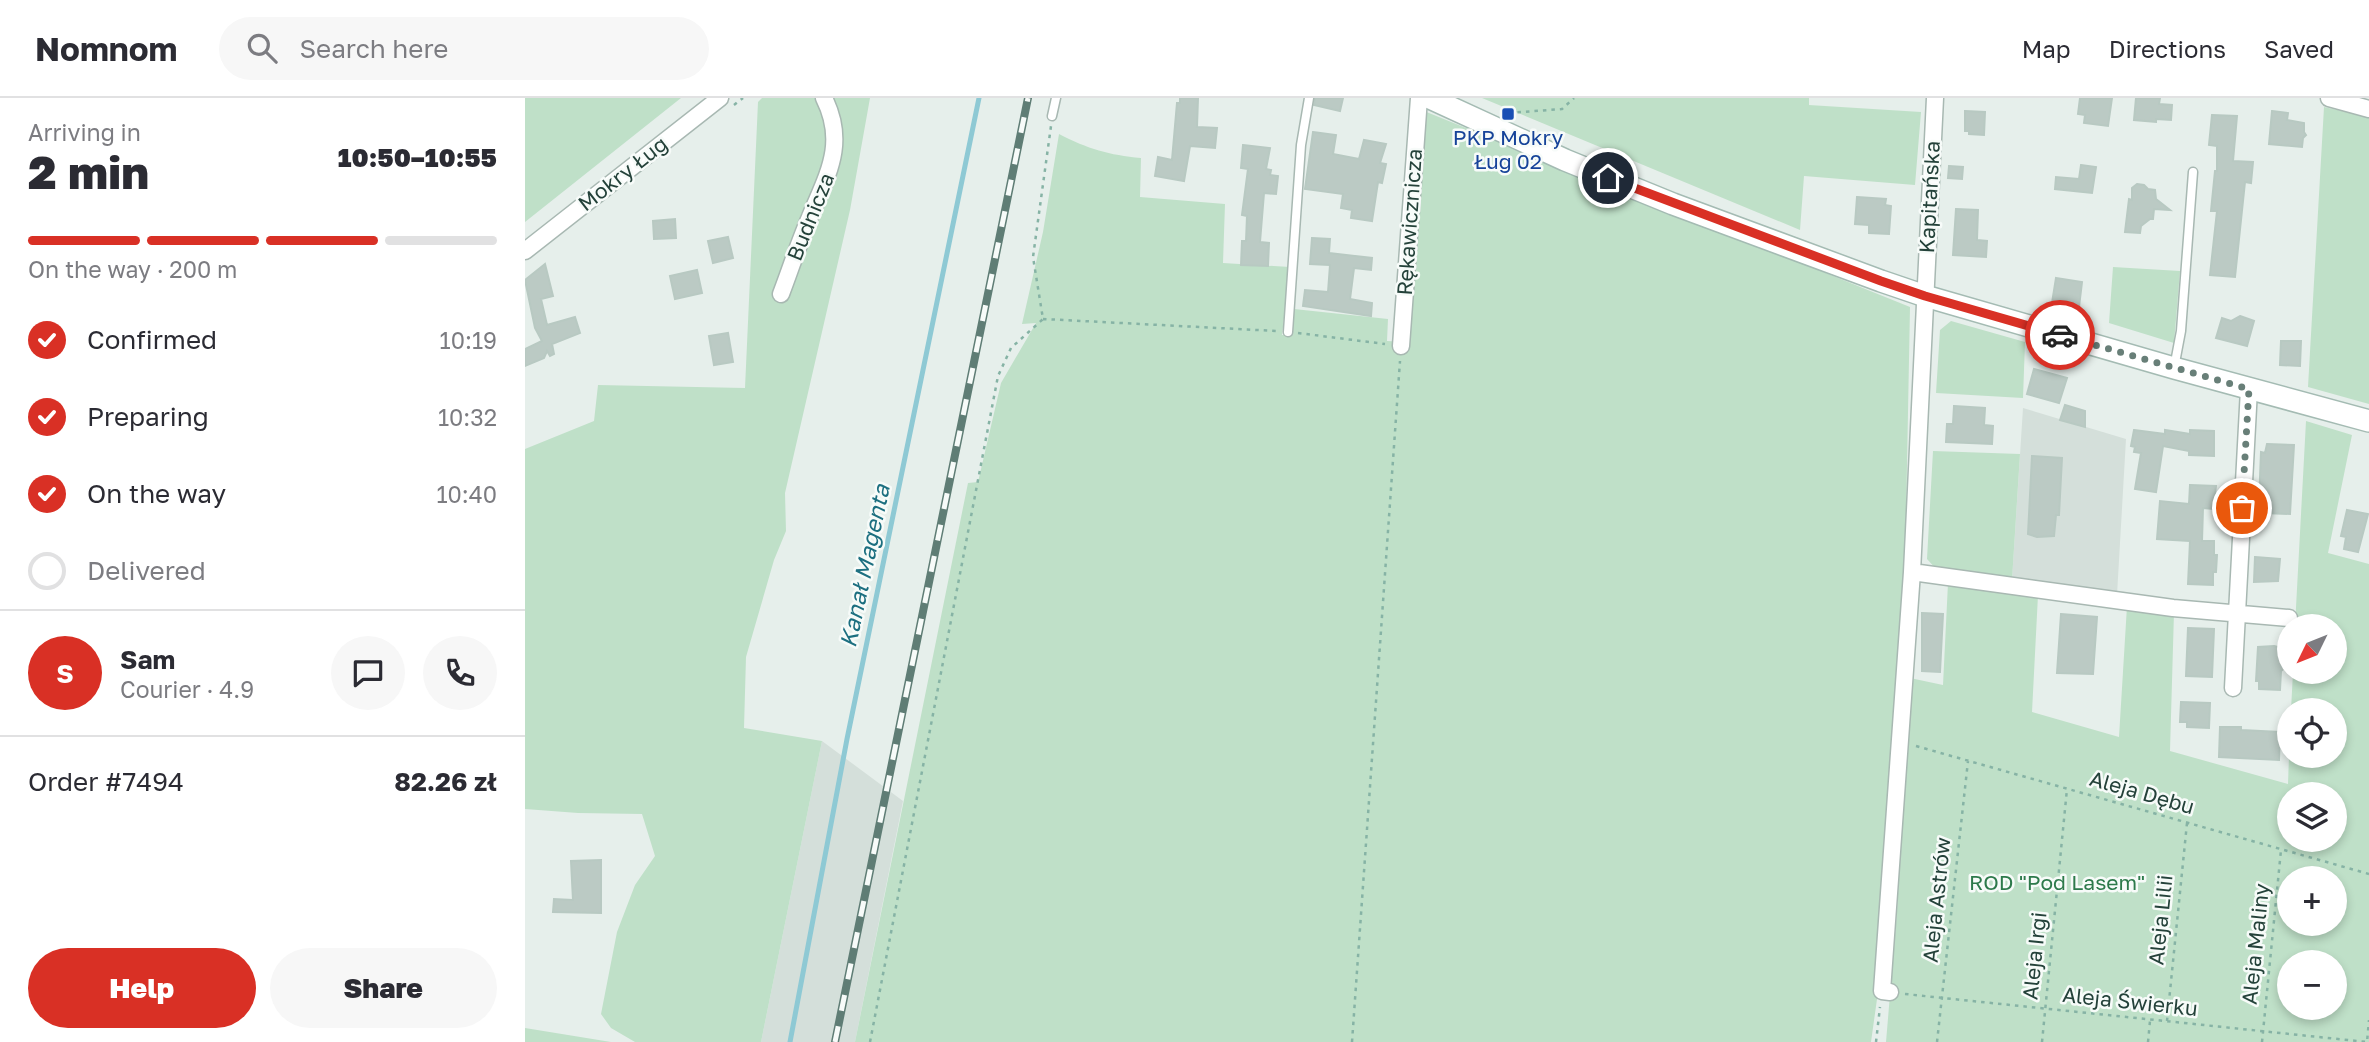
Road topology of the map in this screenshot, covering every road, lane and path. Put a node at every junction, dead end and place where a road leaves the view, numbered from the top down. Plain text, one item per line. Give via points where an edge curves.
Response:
1 (720, 98) edge
2 (824, 98) edge
3 (1056, 98) edge
4 (1309, 98) edge
5 (1419, 98) edge
6 (1430, 98) edge
7 (1574, 98) edge
8 (1935, 98) edge
9 (2329, 98) edge
10 (2361, 104) edge
11 (1507, 113) dead end
12 (1052, 116) joint
13 (2193, 172) dead end
14 (525, 251) edge
15 (781, 294) dead end
16 (1925, 296) junction
17 (1043, 319) junction
18 (1288, 332) junction
19 (1401, 346) junction
20 (2174, 368) junction
21 (2249, 389) junction
22 (2369, 421) edge
23 (1912, 572) junction
24 (2237, 614) junction
25 (2277, 617) edge
26 (2233, 688) dead end
27 (1903, 742) junction
28 (1968, 761) junction
29 (2067, 789) junction
30 (2187, 822) junction
31 (2277, 848) edge
32 (2281, 852) edge
33 (2292, 852) edge
34 (2369, 874) edge
35 (1886, 992) junction
36 (1942, 998) junction
37 (2046, 1009) junction
38 (2150, 1020) junction
39 (2369, 1020) edge
40 (2167, 1021) junction
41 (2263, 1031) junction
42 (870, 1042) edge
43 (1352, 1042) edge
44 (1876, 1042) edge
45 (1937, 1042) edge
46 (2042, 1042) edge
47 (2148, 1042) edge
48 (2262, 1042) edge
49 (2367, 1042) edge

1 - 14 street, Mokry Ług
2 - 15 street, Budnicza via 830,109 835,154
3 - 12 lane
4 - 18 lane via 1301,145
5 - 19 street, Rękawicznicza
6 - 16 street via 1673,204
7 - 11 path via 1562,109
8 - 16 street, Kapitańska
9 - 10 street
12 - 17 path via 1033,257
13 - 20 lane
16 - 20 street
16 - 23 street, Kapitańska
17 - 18 path
17 - 42 path via 1010,348 998,376
18 - 19 path
19 - 43 path
20 - 21 street
21 - 22 street
21 - 24 street
23 - 24 street
23 - 27 street, Kapitańska
24 - 25 street
24 - 26 street
27 - 28 path, Aleja Dębu
27 - 35 street, Kapitańska
28 - 29 path, Aleja Dębu
28 - 36 path, Aleja Astrów
29 - 30 path, Aleja Dębu
29 - 37 path, Aleja Irgi
30 - 31 path, Aleja Dębu
30 - 40 path, Aleja Lilii
32 - 41 path, Aleja Maliny
33 - 34 path, Aleja Dębu
35 - 36 path, Aleja Świerku
35 - 44 path
36 - 37 path, Aleja Świerku
36 - 45 path, Aleja Astrów
37 - 38 path, Aleja Świerku
37 - 46 path, Aleja Irgi
38 - 40 path, Aleja Świerku
38 - 47 path
39 - 49 path
40 - 41 path, Aleja Świerku
41 - 48 path, Aleja Maliny
41 - 49 path, Aleja Świerku

